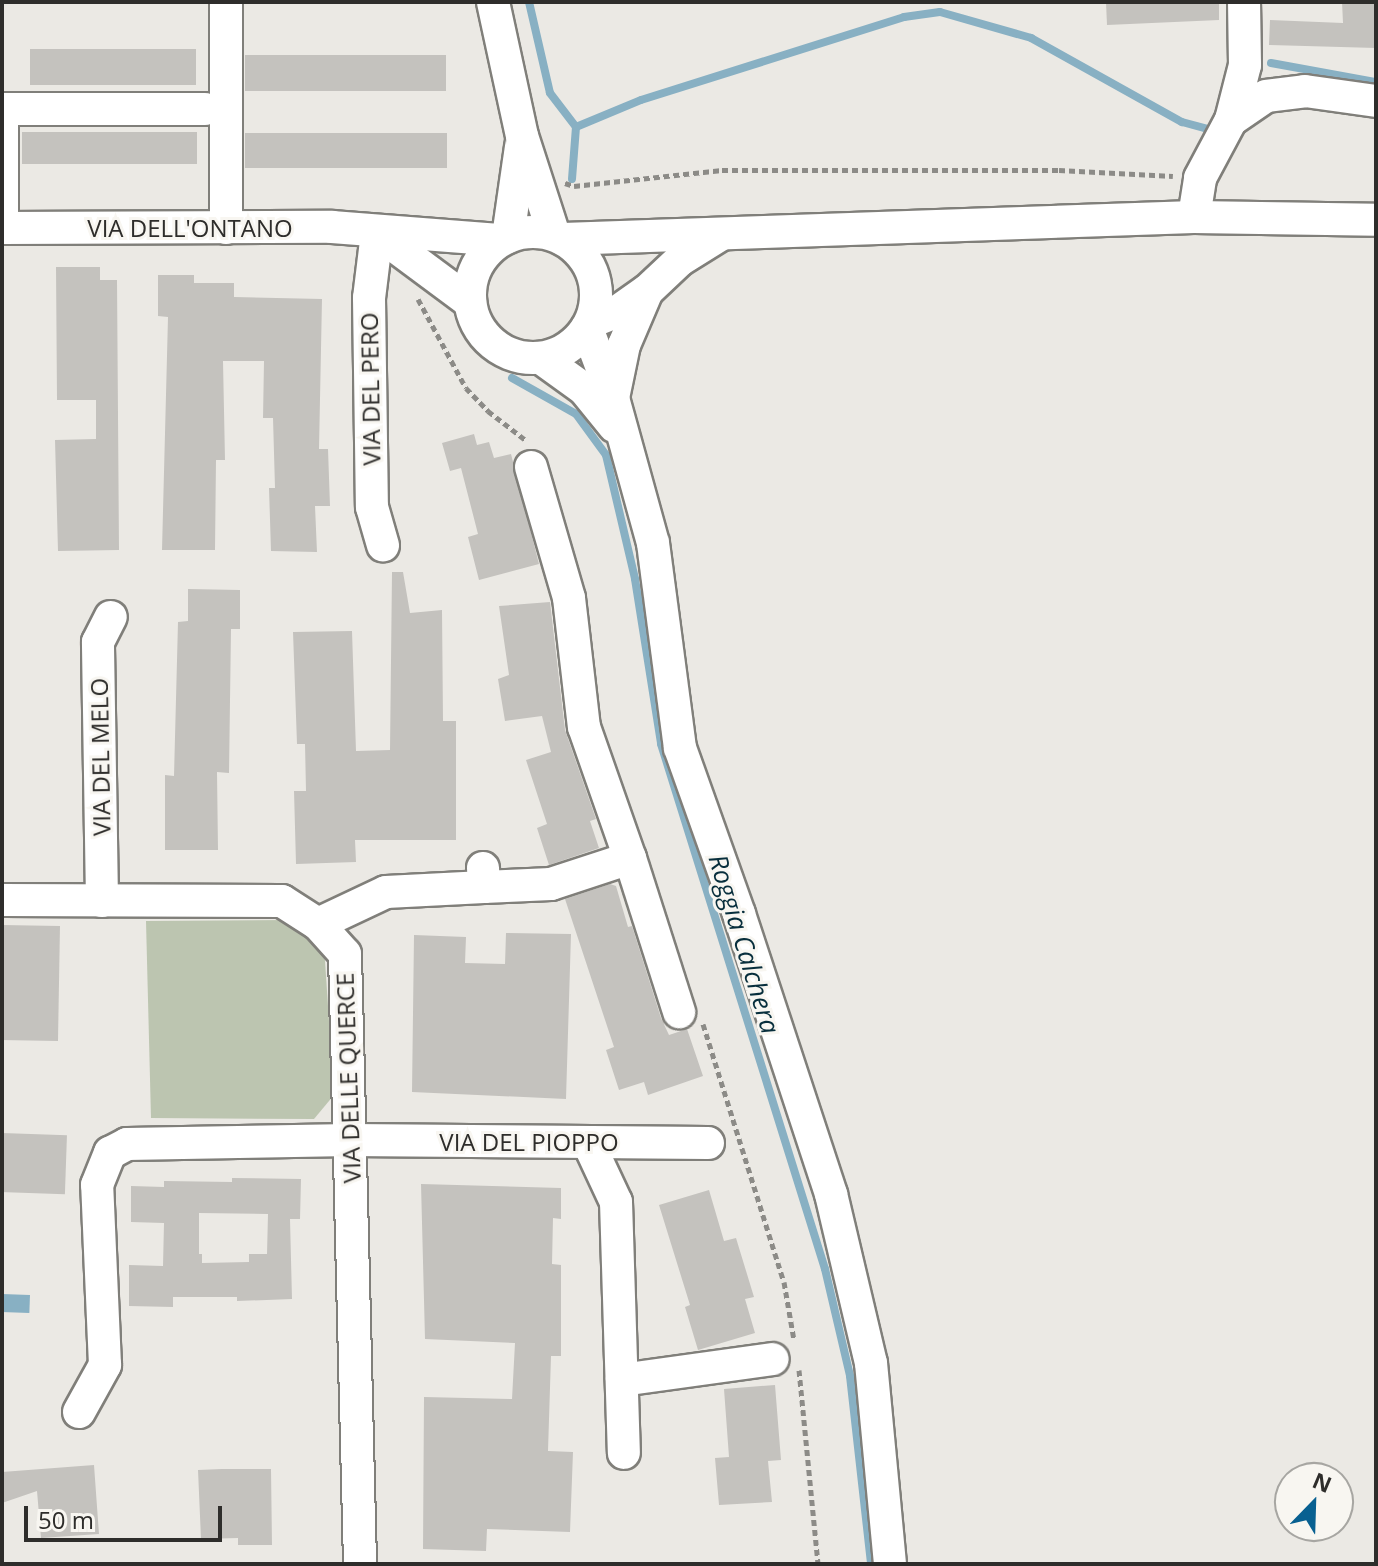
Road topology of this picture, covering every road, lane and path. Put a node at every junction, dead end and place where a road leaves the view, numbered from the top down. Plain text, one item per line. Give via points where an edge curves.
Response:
1 (226, 2) edge
2 (493, 2) edge
3 (1244, 2) edge
4 (1376, 101) edge
5 (2, 109) edge
6 (205, 109) dead end
7 (2, 117) edge
8 (1231, 120) junction
9 (522, 136) junction
10 (561, 170) dead end
11 (1200, 178) junction
12 (1194, 217) junction
13 (1376, 220) edge
14 (2, 228) edge
15 (226, 228) junction
16 (377, 233) junction
17 (719, 236) junction
18 (558, 237) junction
19 (504, 238) junction
20 (647, 291) junction
21 (470, 302) junction
22 (589, 325) junction
23 (541, 358) junction
24 (613, 398) junction
25 (623, 439) junction
26 (531, 467) dead end
27 (383, 545) dead end
28 (111, 617) dead end
29 (630, 858) junction
30 (2, 900) edge
31 (102, 901) junction
32 (318, 924) junction
33 (679, 1012) dead end
34 (350, 1140) junction
35 (588, 1142) junction
36 (708, 1143) dead end
37 (773, 1359) dead end
38 (622, 1380) junction
39 (79, 1412) dead end
40 (624, 1453) dead end
41 (360, 1564) edge
42 (890, 1564) edge

1 - 15 street
2 - 9 street
3 - 8 street via 1245,65
4 - 8 street via 1305,91 1266,96
5 - 6 street
7 - 14 street
8 - 11 street
9 - 18 street
9 - 19 street
10 - 11 path via 565,183 574,186 722,170 1059,170
11 - 12 street
12 - 13 street
12 - 17 street
14 - 15 street, VIA DELL'ONTANO
15 - 16 street, VIA DELL'ONTANO via 332,227
16 - 19 street, VIA DELL'ONTANO
16 - 21 street, VIA DELL'ONTANO
16 - 27 street, VIA DEL PERO via 369,298 372,507
17 - 18 street
17 - 20 street via 680,260
18 - 19 street via 521,232
18 - 22 street via 578,250 593,275 596,303
19 - 21 street via 476,266
20 - 22 street
20 - 24 street via 624,345
21 - 23 street via 475,322 494,345 521,357
22 - 23 street via 562,352
22 - 24 street
23 - 25 street via 584,389
24 - 25 street
25 - 42 street via 653,543 680,748 831,1194 871,1363
26 - 29 street via 569,598 584,727
28 - 31 street, VIA DEL MELO via 98,642
29 - 32 street via 551,884 484,877 386,892
29 - 33 street
30 - 31 street, VIA DELLE QUERCE
31 - 32 street, VIA DELLE QUERCE via 282,901
32 - 34 street, VIA DELLE QUERCE via 345,954
34 - 35 street, VIA DEL PIOPPO
34 - 39 street, VIA DEL PIOPPO via 127,1144 110,1153 97,1185 105,1365
34 - 41 street, VIA DELLE QUERCE
35 - 36 street, VIA DEL PIOPPO
35 - 38 street via 616,1202
37 - 38 street
38 - 40 street

